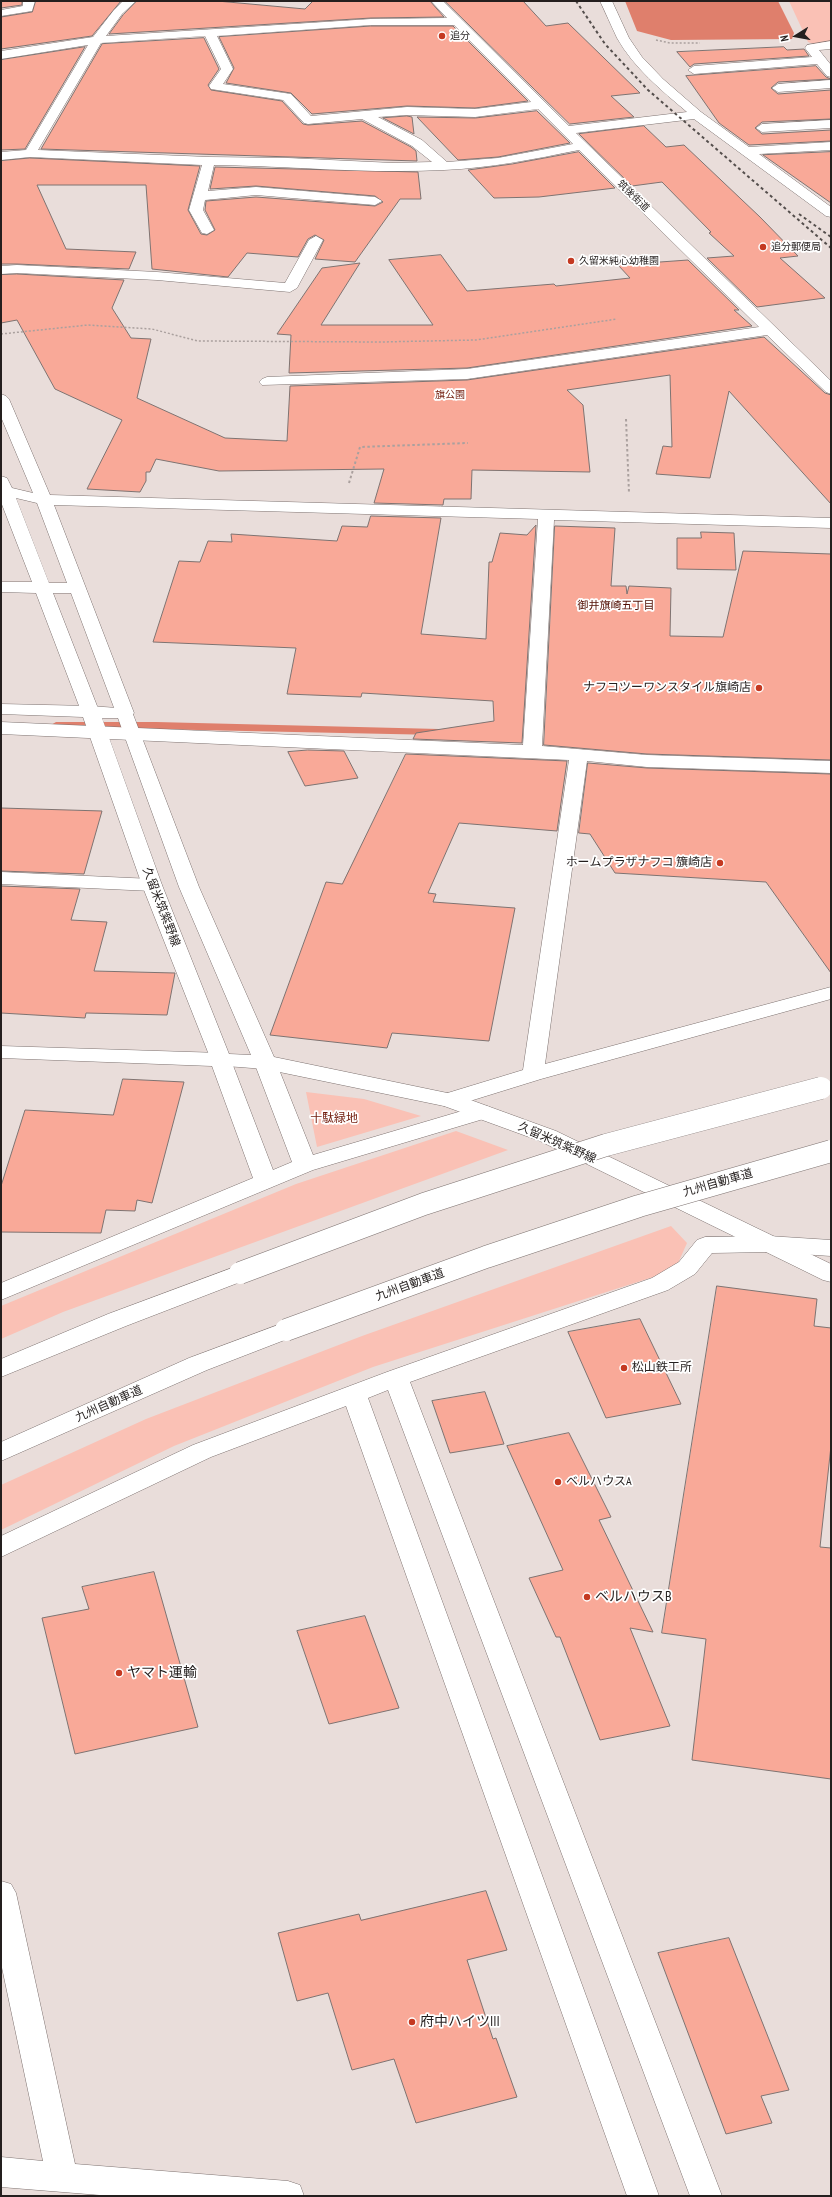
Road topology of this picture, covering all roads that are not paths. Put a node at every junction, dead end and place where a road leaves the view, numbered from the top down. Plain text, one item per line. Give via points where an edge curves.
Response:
1 (29, 1) edge
2 (130, 1) edge
3 (437, 1) edge
4 (606, 1) edge
5 (1, 13) edge
6 (457, 21) junction
7 (209, 32) junction
8 (97, 40) junction
9 (831, 45) edge
10 (1, 55) edge
11 (819, 60) junction
12 (694, 70) dead end
13 (831, 73) edge
14 (831, 84) edge
15 (778, 88) dead end
16 (540, 104) junction
17 (364, 115) junction
18 (697, 115) junction
19 (831, 124) edge
20 (762, 128) dead end
21 (565, 130) junction
22 (582, 146) junction
23 (831, 146) edge
24 (746, 151) junction
25 (30, 153) junction
26 (1, 156) edge
27 (209, 161) junction
28 (444, 166) junction
29 (201, 196) junction
30 (375, 201) dead end
31 (831, 213) edge
32 (207, 230) dead end
33 (316, 240) dead end
34 (1, 270) edge
35 (770, 330) junction
36 (267, 382) dead end
37 (831, 390) edge
38 (1, 399) edge
39 (2, 487) edge
40 (44, 500) junction
41 (546, 515) junction
42 (831, 523) edge
43 (1, 587) edge
44 (42, 588) junction
45 (78, 588) junction
46 (1, 709) edge
47 (90, 711) junction
48 (125, 713) junction
49 (1, 728) edge
50 (97, 732) junction
51 (132, 733) junction
52 (532, 751) junction
53 (578, 755) junction
54 (831, 768) edge
55 (1, 878) edge
56 (152, 885) junction
57 (831, 993) edge
58 (1, 1052) edge
59 (221, 1060) junction
60 (265, 1062) junction
61 (533, 1074) junction
62 (826, 1086) edge
63 (449, 1100) junction
64 (482, 1112) junction
65 (831, 1151) edge
66 (305, 1166) junction
67 (266, 1181) junction
68 (768, 1244) junction
69 (831, 1248) edge
70 (831, 1274) edge
71 (1, 1292) edge
72 (198, 1364) junction
73 (1, 1369) edge
74 (396, 1378) junction
75 (354, 1394) junction
76 (1, 1452) edge
77 (1, 1462) edge
78 (1, 1547) edge
79 (1, 1893) edge
80 (1, 2172) edge
81 (62, 2176) junction
82 (288, 2196) edge
83 (643, 2196) edge
84 (706, 2196) edge

1 - 5 main road via 28,9
2 - 8 main road via 118,12
3 - 6 main road, 筑後街道
4 - 18 main road via 623,38 638,60
6 - 7 main road via 371,22
6 - 16 main road, 筑後街道
7 - 8 main road
7 - 17 main road via 227,69 215,86 287,97 308,120
8 - 10 main road
8 - 25 main road
9 - 11 main road via 811,48
11 - 12 main road
11 - 13 main road
14 - 15 main road
16 - 17 main road via 474,113 408,111
16 - 21 main road, 筑後街道
17 - 28 main road via 417,143
18 - 21 main road
18 - 24 main road
19 - 20 main road
21 - 22 main road, 筑後街道
22 - 28 main road via 498,162
22 - 35 main road, 筑後街道
23 - 24 main road
24 - 31 main road
25 - 26 main road
25 - 27 main road
27 - 28 main road via 393,167
27 - 29 main road
29 - 30 main road via 256,191
29 - 32 main road via 196,210
33 - 34 main road via 290,288 157,276
35 - 36 main road via 467,374
35 - 37 main road, 筑後街道
38 - 40 main road
39 - 40 main road
39 - 44 main road, 久留米筑紫野線
40 - 41 main road
40 - 45 main road
41 - 42 main road
41 - 52 main road
43 - 44 main road
44 - 45 main road
44 - 47 main road, 久留米筑紫野線
45 - 48 main road
46 - 47 main road
47 - 48 main road
47 - 50 main road, 久留米筑紫野線
48 - 51 main road
49 - 50 main road
50 - 51 main road
50 - 56 main road, 久留米筑紫野線
51 - 52 main road
51 - 60 main road via 189,887
52 - 53 main road
53 - 54 main road via 647,761
53 - 61 main road
55 - 56 main road
56 - 59 main road, 久留米筑紫野線
57 - 61 main road
58 - 59 main road
59 - 60 main road, 久留米筑紫野線
59 - 67 main road
60 - 63 main road, 久留米筑紫野線
60 - 66 main road
61 - 63 main road
62 - 73 main road, bridge via 606,1145 424,1204 117,1320
63 - 64 main road, 久留米筑紫野線
64 - 66 main road
64 - 68 main road, 久留米筑紫野線 via 548,1136
65 - 72 main road, 九州自動車道, bridge via 639,1206 486,1257
66 - 67 main road
67 - 71 main road
68 - 69 main road
68 - 70 main road, 久留米筑紫野線
68 - 74 main road via 705,1245 687,1268 660,1284
72 - 76 main road, 九州自動車道
72 - 77 main road
74 - 75 main road
74 - 84 main road
75 - 78 main road via 202,1451
75 - 83 main road
79 - 81 main road
80 - 81 main road
81 - 82 main road

